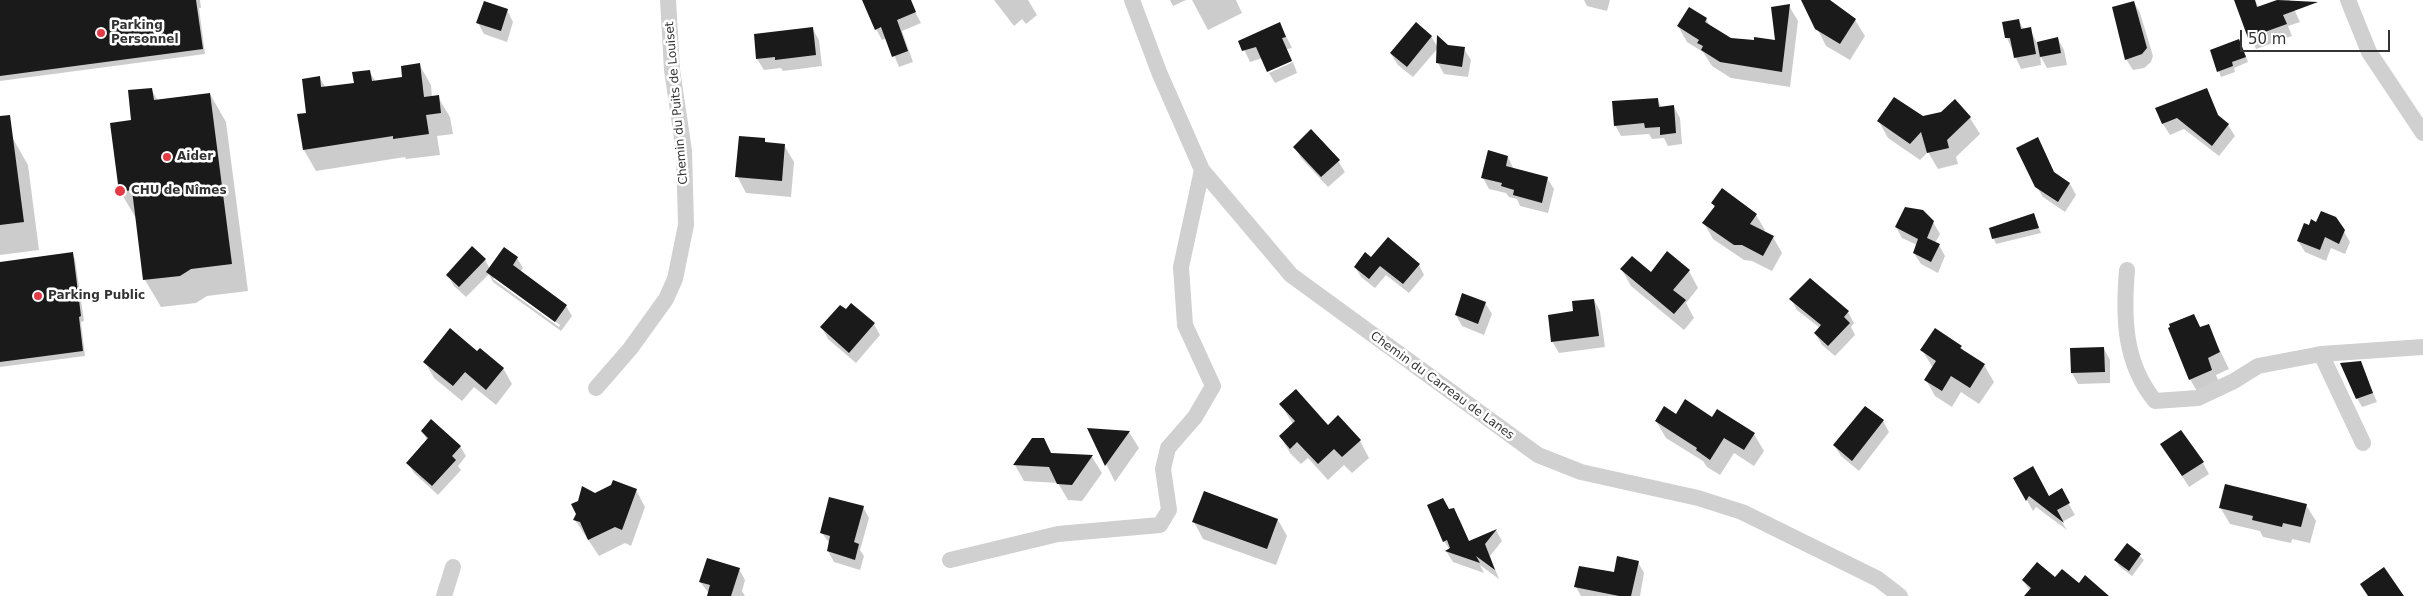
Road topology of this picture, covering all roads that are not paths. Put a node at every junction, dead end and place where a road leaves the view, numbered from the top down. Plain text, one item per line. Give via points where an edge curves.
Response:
1 (668, 0) edge
2 (1132, 0) edge
3 (2348, 0) edge
4 (2423, 133) edge
5 (1202, 170) junction
6 (2127, 270) dead end
7 (2423, 346) edge
8 (2321, 354) junction
9 (596, 388) dead end
10 (2363, 443) dead end
11 (950, 560) dead end
12 (453, 567) dead end
13 (444, 596) edge
14 (1900, 596) edge

1 - 9 street, Chemin du Puits de Louiset via 672,70 684,151 686,225 675,279 666,299 630,349
2 - 5 street, Chemin du Carreau de Lanes
3 - 4 street via 2369,52
5 - 11 street via 1182,268 1185,325 1213,386 1195,417 1168,448 1163,470 1169,510 1160,525 1058,534
5 - 14 street, Chemin du Carreau de Lanes via 1290,275 1538,455 1581,472 1698,498 1742,512 1878,579
6 - 8 street via 2124,306 2131,355 2141,384 2155,401 2198,398 2258,366
7 - 8 street
8 - 10 street
12 - 13 street

